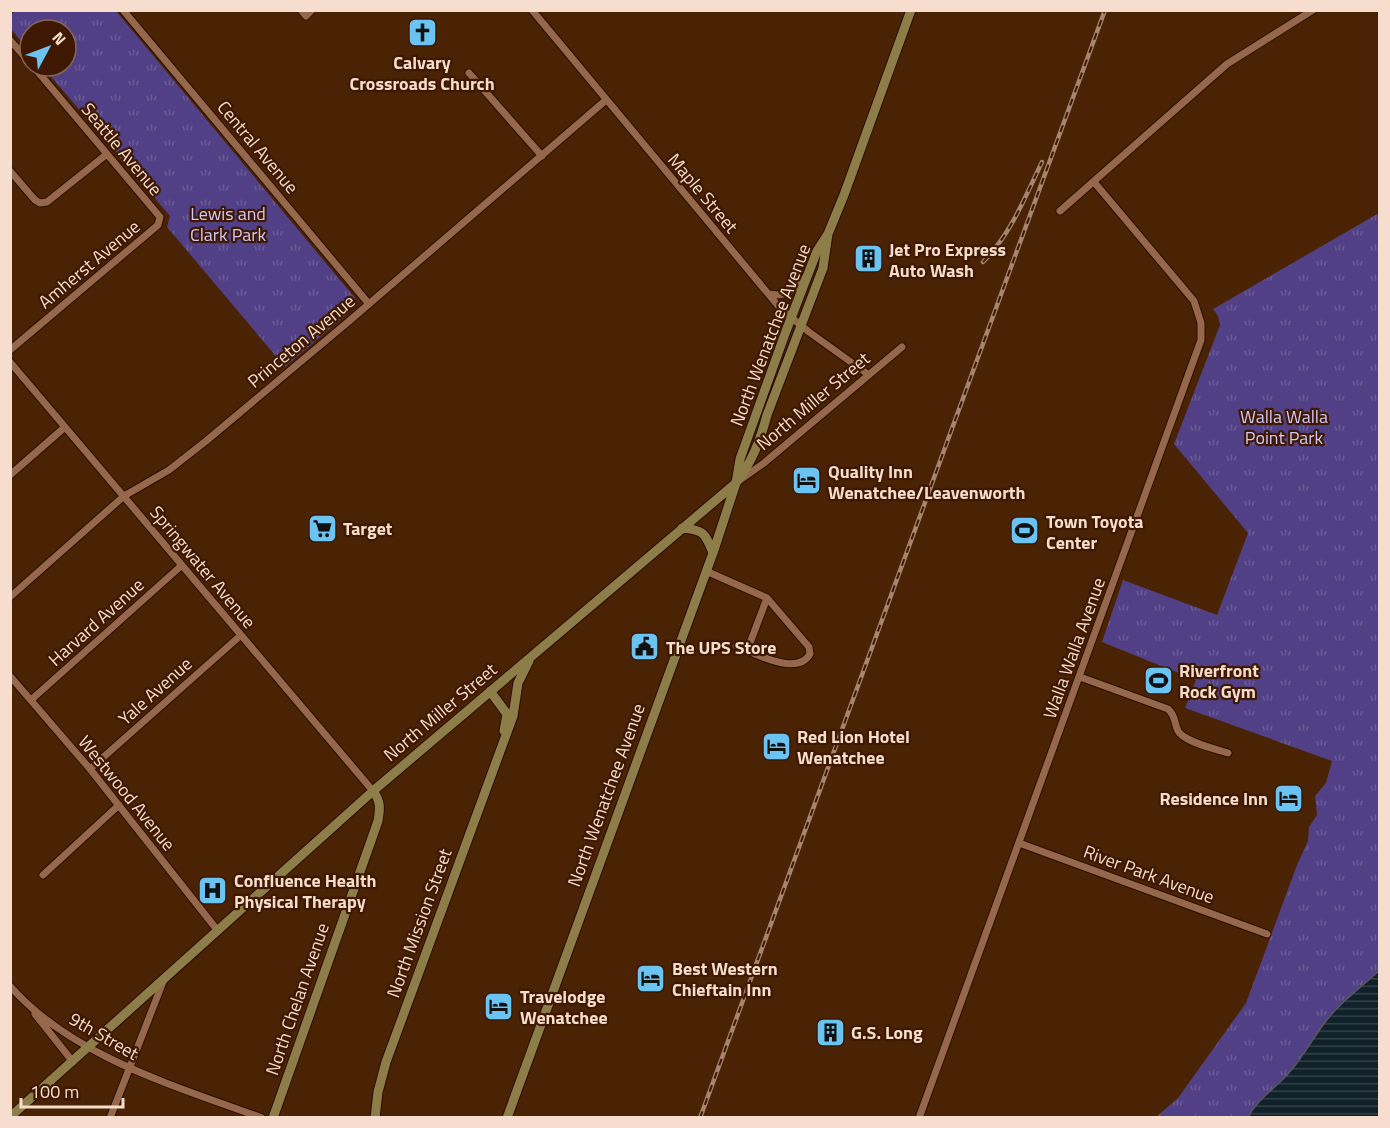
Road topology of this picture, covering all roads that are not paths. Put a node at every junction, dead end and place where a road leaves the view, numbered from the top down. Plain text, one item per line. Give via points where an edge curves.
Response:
1 (123, 10) edge
2 (301, 10) edge
3 (312, 10) edge
4 (532, 10) edge
5 (911, 10) edge
6 (1312, 10) edge
7 (470, 73) dead end
8 (43, 78) edge
9 (606, 100) junction
10 (108, 154) junction
11 (542, 156) junction
12 (10, 171) edge
13 (1094, 182) junction
14 (1060, 211) dead end
15 (158, 225) joint
16 (828, 234) junction
17 (807, 277) junction
18 (768, 293) junction
19 (369, 304) junction
20 (792, 318) junction
21 (801, 326) junction
22 (902, 347) dead end
23 (10, 350) edge
24 (10, 362) edge
25 (869, 375) junction
26 (65, 427) junction
27 (10, 475) edge
28 (735, 483) junction
29 (124, 496) junction
30 (682, 528) junction
31 (713, 553) junction
32 (181, 566) junction
33 (706, 571) junction
34 (10, 597) edge
35 (767, 598) junction
36 (240, 636) junction
37 (736, 646) dead end
38 (747, 651) junction
39 (531, 657) junction
40 (10, 676) edge
41 (1080, 677) junction
42 (490, 691) junction
43 (31, 700) junction
44 (503, 742) junction
45 (1228, 753) dead end
46 (90, 769) junction
47 (373, 791) junction
48 (119, 805) junction
49 (1019, 843) junction
50 (43, 875) dead end
51 (218, 931) junction
52 (1267, 934) dead end
53 (163, 981) junction
54 (10, 986) edge
55 (25, 1003) junction
56 (90, 1047) junction
57 (74, 1062) junction
58 (128, 1069) junction
59 (10, 1117) edge
60 (110, 1118) edge
61 (262, 1118) edge
62 (273, 1118) edge
63 (375, 1118) edge
64 (507, 1118) edge
65 (919, 1118) edge

1 - 19 street, Central Avenue
2 - 3 street via 306,16
4 - 9 street, Maple Street
5 - 16 main road, North Wenatchee Avenue
6 - 13 street via 1227,64
7 - 11 street
8 - 10 street, Seattle Avenue
9 - 11 street, Princeton Avenue
9 - 18 street, Maple Street
10 - 12 street via 47,202 35,200
10 - 15 street, Seattle Avenue via 160,217
11 - 19 street, Princeton Avenue
13 - 14 street
13 - 41 street, Walla Walla Avenue via 1194,301 1202,329 1198,352
15 - 23 street, Amherst Avenue
16 - 17 main road, North Wenatchee Avenue
16 - 21 main road, North Wenatchee Avenue via 823,268
17 - 18 street via 788,293
17 - 20 main road, North Wenatchee Avenue
18 - 20 street, Maple Street
19 - 29 street, Princeton Avenue via 181,461
20 - 21 street, Maple Street
20 - 28 main road, North Wenatchee Avenue via 740,459
21 - 25 street, Maple Street
21 - 28 main road, North Wenatchee Avenue via 752,461
22 - 25 street, North Miller Street
24 - 26 street, Springwater Avenue
25 - 28 street, North Miller Street
26 - 27 street
26 - 29 street, Springwater Avenue
28 - 30 main road, North Miller Street
28 - 31 main road, North Wenatchee Avenue
29 - 32 street, Springwater Avenue
29 - 34 street, Princeton Avenue
30 - 31 main road via 704,533
30 - 39 main road, North Miller Street
31 - 33 main road, North Wenatchee Avenue
32 - 36 street, Springwater Avenue
32 - 43 street, Harvard Avenue
33 - 35 street
33 - 64 main road, North Wenatchee Avenue
35 - 38 street
35 - 38 street via 809,647 810,654 795,665
36 - 46 street, Yale Avenue
36 - 47 street, Springwater Avenue
37 - 38 street
39 - 42 main road, North Miller Street
39 - 44 main road, North Mission Street
40 - 43 street, Westwood Avenue
41 - 45 street via 1168,709 1182,737
41 - 49 street, Walla Walla Avenue
42 - 44 main road, North Mission Street via 507,714
42 - 47 main road, North Miller Street
43 - 46 street, Westwood Avenue
44 - 63 main road, North Mission Street via 386,1062
46 - 48 street, Westwood Avenue
47 - 51 main road, North Miller Street
47 - 62 main road, North Chelan Avenue via 380,807 378,821
48 - 50 street
48 - 51 street, Westwood Avenue
49 - 52 street, River Park Avenue
49 - 65 street, Walla Walla Avenue
51 - 53 main road, North Miller Street
53 - 56 main road, North Miller Street
53 - 58 street
54 - 55 street, 9th Street
55 - 56 street, 9th Street
55 - 57 street
56 - 57 main road, North Miller Street
56 - 58 street, 9th Street
57 - 59 main road, North Miller Street
58 - 60 street
58 - 61 street, 9th Street

